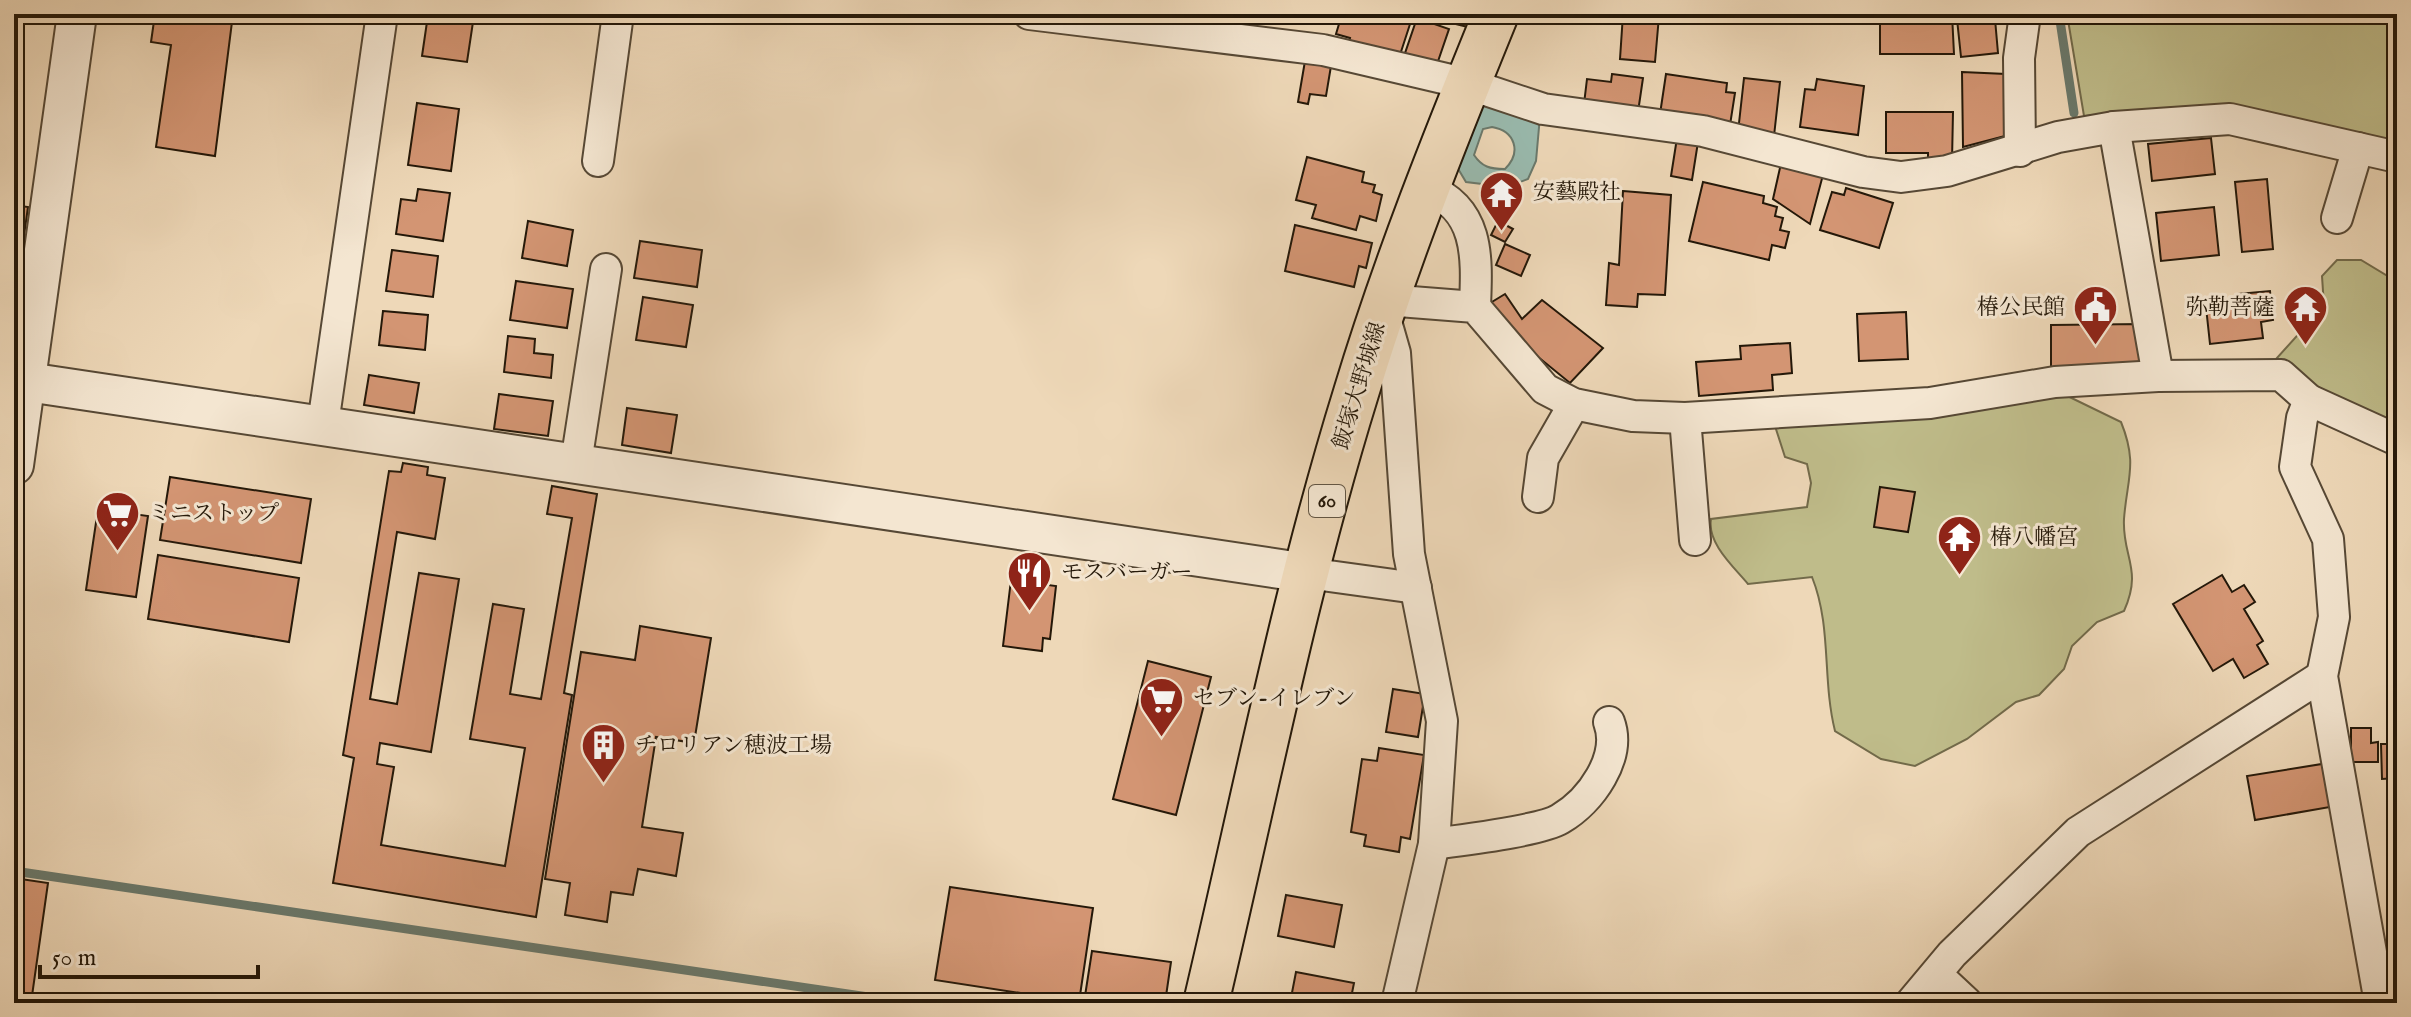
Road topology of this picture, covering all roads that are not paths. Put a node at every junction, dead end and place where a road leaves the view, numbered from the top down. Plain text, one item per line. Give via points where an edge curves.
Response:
1 (77, 14) edge
2 (382, 14) edge
3 (618, 14) edge
4 (1034, 14) edge
5 (1496, 14) edge
6 (2025, 14) edge
7 (1468, 84) junction
8 (2114, 127) junction
9 (2358, 148) junction
10 (2020, 151) junction
11 (2397, 157) edge
12 (598, 161) dead end
13 (1426, 188) junction
14 (2337, 218) dead end
15 (606, 269) dead end
16 (1385, 306) junction
17 (1475, 307) junction
18 (2158, 376) junction
19 (20, 381) edge
20 (2309, 400) junction
21 (1574, 404) junction
22 (1685, 418) junction
23 (323, 424) junction
24 (2397, 440) edge
25 (576, 463) junction
26 (14, 465) edge
27 (1538, 497) dead end
28 (1695, 540) dead end
29 (1307, 573) junction
30 (1416, 588) junction
31 (2322, 676) junction
32 (1609, 722) dead end
33 (1434, 844) junction
34 (1936, 974) junction
35 (1206, 1003) edge
36 (1397, 1003) edge
37 (1911, 1003) edge
38 (1967, 1003) edge
39 (2380, 1003) edge

1 - 19 street
2 - 23 street
3 - 12 street
4 - 7 street via 1323,50
5 - 7 main road, 飯塚大野城線 / 60
6 - 10 street via 2019,58
7 - 10 street via 1543,109 1703,131 1901,177
7 - 13 main road, 飯塚大野城線 / 60
8 - 9 street via 2230,119
8 - 10 street via 2058,137
8 - 18 street
9 - 11 street
9 - 14 street
13 - 16 main road, 飯塚大野城線 / 60
13 - 17 street via 1449,197 1464,216 1478,255
15 - 25 street
16 - 17 street
16 - 29 main road, 飯塚大野城線 / 60 via 1355,394
16 - 30 street via 1395,353
17 - 21 street via 1545,389
18 - 20 street via 2281,375
18 - 22 street via 2055,382 1930,403
19 - 23 street
19 - 26 street
20 - 24 street
20 - 31 street via 2295,467 2328,539 2334,617
21 - 22 street via 1633,416
21 - 27 street via 1543,458
22 - 28 street
23 - 25 street
25 - 29 street
29 - 30 street
29 - 35 main road, 飯塚大野城線 / 60
30 - 33 street via 1442,721
31 - 34 street via 2078,832
31 - 39 street
32 - 33 street via 1609,764 1559,820
33 - 36 street
34 - 37 street
34 - 38 street

